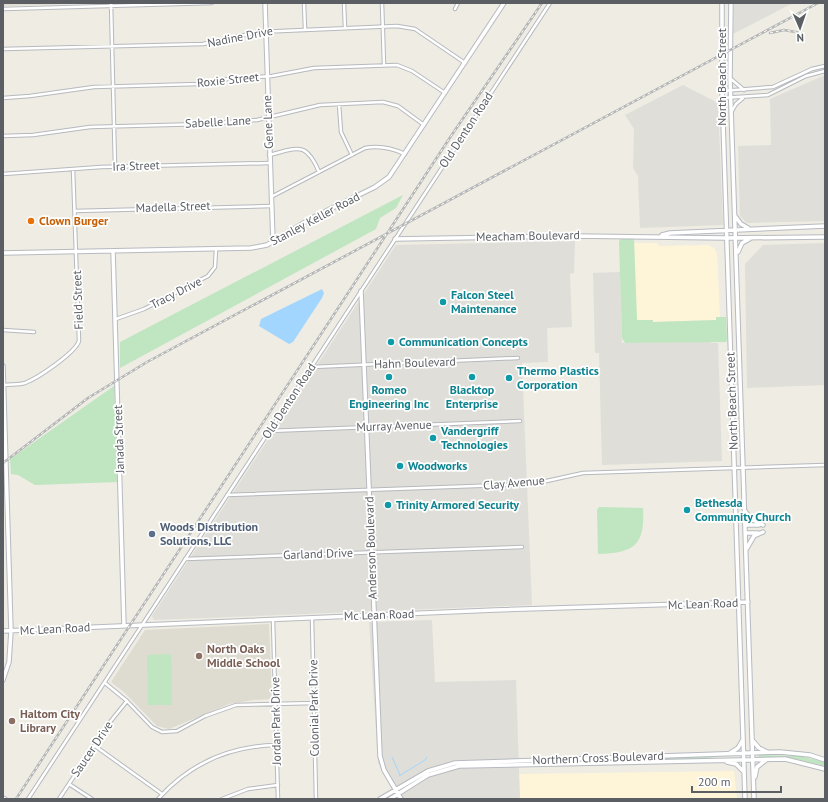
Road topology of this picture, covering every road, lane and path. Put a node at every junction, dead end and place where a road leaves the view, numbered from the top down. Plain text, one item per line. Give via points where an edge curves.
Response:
1 (212, 3) edge
2 (264, 3) edge
3 (304, 3) edge
4 (344, 3) edge
5 (382, 3) edge
6 (458, 3) edge
7 (503, 3) edge
8 (550, 3) edge
9 (722, 3) edge
10 (731, 3) edge
11 (173, 4) edge
12 (111, 5) edge
13 (455, 9) dead end
14 (3, 10) edge
15 (383, 26) junction
16 (345, 28) junction
17 (305, 29) junction
18 (265, 31) junction
19 (112, 47) junction
20 (3, 50) edge
21 (465, 63) junction
22 (384, 65) junction
23 (825, 66) edge
24 (825, 71) edge
25 (267, 77) junction
26 (730, 78) junction
27 (113, 86) junction
28 (744, 90) junction
29 (722, 91) junction
30 (730, 91) junction
31 (445, 93) junction
32 (3, 98) edge
33 (722, 98) junction
34 (731, 98) junction
35 (744, 98) junction
36 (339, 104) junction
37 (731, 113) junction
38 (268, 118) junction
39 (424, 125) junction
40 (114, 126) junction
41 (3, 136) edge
42 (723, 140) junction
43 (732, 140) junction
44 (406, 154) junction
45 (270, 155) junction
46 (352, 155) junction
47 (270, 163) junction
48 (724, 164) junction
49 (733, 164) junction
50 (116, 166) junction
51 (73, 169) junction
52 (319, 172) junction
53 (3, 174) edge
54 (271, 197) junction
55 (271, 206) junction
56 (75, 211) junction
57 (735, 215) junction
58 (825, 226) edge
59 (736, 229) junction
60 (751, 229) junction
61 (726, 230) junction
62 (661, 236) junction
63 (825, 237) edge
64 (726, 238) junction
65 (736, 238) junction
66 (751, 238) junction
67 (395, 239) junction
68 (273, 242) junction
69 (216, 248) junction
70 (113, 251) junction
71 (76, 252) junction
72 (3, 253) edge
73 (736, 257) junction
74 (361, 291) junction
75 (729, 314) junction
76 (738, 314) junction
77 (116, 319) junction
78 (3, 330) edge
79 (34, 332) dead end
80 (518, 358) dead end
81 (364, 365) junction
82 (3, 366) edge
83 (312, 366) junction
84 (4, 385) edge
85 (4, 400) edge
86 (520, 421) dead end
87 (366, 427) junction
88 (269, 431) junction
89 (825, 465) edge
90 (734, 468) junction
91 (744, 468) junction
92 (369, 490) junction
93 (227, 495) junction
94 (745, 511) junction
95 (746, 525) junction
96 (746, 533) junction
97 (522, 547) dead end
98 (746, 549) junction
99 (371, 553) junction
100 (185, 559) junction
101 (748, 602) junction
102 (739, 603) junction
103 (374, 616) junction
104 (312, 617) junction
105 (273, 619) junction
106 (142, 625) junction
107 (124, 626) junction
108 (3, 631) edge
109 (11, 631) junction
110 (3, 680) edge
111 (105, 683) junction
112 (127, 701) junction
113 (276, 703) junction
114 (314, 703) junction
115 (743, 738) junction
116 (751, 738) junction
117 (277, 745) junction
118 (95, 746) junction
119 (752, 752) junction
120 (770, 752) junction
121 (728, 753) junction
122 (743, 753) junction
123 (602, 759) junction
124 (743, 760) junction
125 (752, 760) junction
126 (766, 760) junction
127 (825, 760) edge
128 (724, 761) junction
129 (602, 763) junction
130 (825, 768) edge
131 (743, 771) junction
132 (69, 784) junction
133 (278, 785) junction
134 (753, 786) junction
135 (396, 792) junction
136 (162, 794) junction
137 (28, 799) edge
138 (59, 799) edge
139 (92, 799) edge
140 (158, 799) edge
141 (222, 799) edge
142 (278, 799) edge
143 (316, 799) edge
144 (380, 799) edge
145 (390, 799) edge
146 (401, 799) edge
147 (745, 799) edge
148 (754, 799) edge

1 - 11 street
2 - 18 main road, Gene Lane
3 - 17 street
4 - 16 street
5 - 15 street
6 - 13 street
7 - 21 main road, Stanley Keller Road
8 - 67 street, Old Denton Road
9 - 29 main road, North Beach Street
10 - 26 main road, North Beach Street
11 - 12 street
12 - 14 street
12 - 19 street
15 - 16 street, Nadine Drive
15 - 21 street, Nadine Drive via 406,26 415,29
15 - 22 street
16 - 17 street, Nadine Drive
17 - 18 street, Nadine Drive
18 - 19 street, Nadine Drive via 203,44
18 - 25 main road, Gene Lane
19 - 20 street, Nadine Drive
19 - 27 street
21 - 31 main road, Stanley Keller Road
22 - 25 street, Roxie Street via 314,68
22 - 31 street, Roxie Street via 401,65
23 - 28 street via 812,69 773,87
24 - 35 street via 806,76 768,95
25 - 27 street, Roxie Street via 198,84
25 - 38 main road, Gene Lane
26 - 28 street
26 - 30 main road, North Beach Street
27 - 32 street, Roxie Street
27 - 40 street
28 - 30 street
29 - 30 street
29 - 33 main road, North Beach Street
30 - 34 main road, North Beach Street
31 - 39 main road, Stanley Keller Road
33 - 34 street
33 - 42 main road, North Beach Street
34 - 35 street
34 - 37 main road, North Beach Street
35 - 37 street via 736,104
36 - 38 street, Sabelle Lane via 314,106
36 - 39 street, Sabelle Lane via 392,103
36 - 46 street via 341,132
37 - 43 main road, North Beach Street
38 - 40 street, Sabelle Lane via 204,124
38 - 45 main road, Gene Lane
39 - 44 main road, Stanley Keller Road
40 - 41 street, Sabelle Lane
40 - 50 street
42 - 43 main road
42 - 48 main road, North Beach Street
43 - 49 main road, North Beach Street
44 - 46 street via 378,146 365,148
44 - 68 main road, Stanley Keller Road via 384,182 310,219
45 - 47 main road, Gene Lane
45 - 52 street via 295,149 303,150 312,157
46 - 52 street
47 - 50 street, Ira Street
47 - 54 main road, Gene Lane
48 - 49 main road
48 - 61 main road, North Beach Street
49 - 57 main road, North Beach Street
50 - 51 street, Ira Street
51 - 53 street, Ira Street
51 - 56 street, Field Street
52 - 54 street
54 - 55 main road, Gene Lane
55 - 56 street, Madella Street
55 - 68 main road, Gene Lane
56 - 71 street, Field Street
57 - 59 main road, North Beach Street
57 - 60 main road via 741,224
58 - 60 main road, Meacham Boulevard
59 - 60 main road, Meacham Boulevard
59 - 61 main road, Meacham Boulevard
59 - 65 main road, North Beach Street
61 - 62 main road, Meacham Boulevard via 670,233
61 - 64 main road, North Beach Street
62 - 64 main road, Meacham Boulevard
62 - 67 main road, Meacham Boulevard
63 - 66 main road, Meacham Boulevard
64 - 65 main road, Meacham Boulevard
64 - 75 main road, North Beach Street
65 - 66 main road, Meacham Boulevard
65 - 73 main road, North Beach Street
66 - 73 main road via 740,246
67 - 74 street, Old Denton Road
68 - 69 main road, Stanley Keller Road via 258,247
69 - 70 main road, Stanley Keller Road
69 - 77 street, Tracy Drive via 215,267 208,276 144,309
70 - 71 main road, Stanley Keller Road
70 - 77 main road, Janada Street
71 - 72 main road, Stanley Keller Road
71 - 84 street, Field Street via 79,338 77,346 31,380
73 - 76 main road, North Beach Street
74 - 81 main road, Anderson Boulevard
74 - 83 street, Old Denton Road
75 - 76 main road
75 - 90 main road, North Beach Street
76 - 91 main road, North Beach Street
77 - 107 main road, Janada Street
78 - 79 street
80 - 81 street, Hahn Boulevard
81 - 83 street, Hahn Boulevard
81 - 87 main road, Anderson Boulevard
82 - 84 main road
83 - 88 street, Old Denton Road
84 - 85 main road
85 - 109 main road
86 - 87 street, Murray Avenue
87 - 88 street, Murray Avenue
87 - 92 main road, Anderson Boulevard
88 - 93 street, Old Denton Road
89 - 91 street, Clay Avenue
90 - 91 street, Clay Avenue
90 - 92 street, Clay Avenue via 582,473 534,484
90 - 102 main road, North Beach Street
91 - 94 main road, North Beach Street
92 - 93 street, Clay Avenue
92 - 99 main road, Anderson Boulevard
93 - 100 street, Old Denton Road
94 - 95 main road, North Beach Street
94 - 95 main road via 751,519 762,525
95 - 96 main road, North Beach Street
96 - 98 main road, North Beach Street
96 - 98 main road via 763,532 754,536
97 - 99 street, Garland Drive
98 - 101 main road, North Beach Street
99 - 100 street, Garland Drive
99 - 103 main road, Anderson Boulevard
100 - 106 street, Old Denton Road
101 - 102 main road, Mc Lean Road
101 - 116 main road, North Beach Street
102 - 103 main road, Mc Lean Road
102 - 115 main road, North Beach Street
103 - 104 main road, Mc Lean Road
103 - 135 main road, Anderson Boulevard via 380,756 384,770
104 - 105 main road, Mc Lean Road
104 - 114 street, Colonial Park Drive
105 - 106 main road, Mc Lean Road
105 - 113 street, Jordan Park Drive
106 - 107 main road, Mc Lean Road
106 - 111 street, Old Denton Road
107 - 109 main road, Mc Lean Road
108 - 109 main road, Mc Lean Road
109 - 110 main road via 9,662
111 - 112 street
111 - 137 street, Old Denton Road
112 - 113 street via 152,727 166,733 177,731 205,716 236,706
112 - 118 street, Saucer Drive
113 - 114 street
113 - 117 street, Jordan Park Drive
114 - 143 street, Colonial Park Drive
115 - 121 main road via 740,746
115 - 122 main road, North Beach Street
116 - 119 main road, North Beach Street
116 - 120 main road via 759,748
117 - 133 street, Jordan Park Drive
117 - 136 street via 242,748 210,759 189,771
118 - 132 street, Saucer Drive
118 - 136 street
119 - 120 main road, Northern Cross Boulevard
119 - 122 main road, Northern Cross Boulevard
119 - 125 main road, North Beach Street
120 - 127 main road, Northern Cross Boulevard via 800,754
121 - 122 main road, Northern Cross Boulevard
121 - 123 main road, Northern Cross Boulevard
122 - 124 main road, North Beach Street
123 - 129 main road
123 - 135 main road, Northern Cross Boulevard via 455,763 428,771
124 - 125 main road, Northern Cross Boulevard
124 - 128 main road, Northern Cross Boulevard
124 - 131 main road, North Beach Street
125 - 126 main road, Northern Cross Boulevard
125 - 134 main road, North Beach Street
126 - 130 main road, Northern Cross Boulevard via 794,760
126 - 134 main road via 757,767
128 - 129 main road, Northern Cross Boulevard
128 - 131 main road via 736,764
129 - 135 main road, Northern Cross Boulevard via 459,766 438,771
131 - 147 main road, North Beach Street
132 - 138 street, Saucer Drive
132 - 139 street
133 - 141 street via 248,789
133 - 142 street, Jordan Park Drive
134 - 148 main road, North Beach Street
135 - 144 main road, Northern Cross Boulevard
135 - 145 main road, Northern Cross Boulevard
135 - 146 main road, Anderson Boulevard
136 - 140 street

